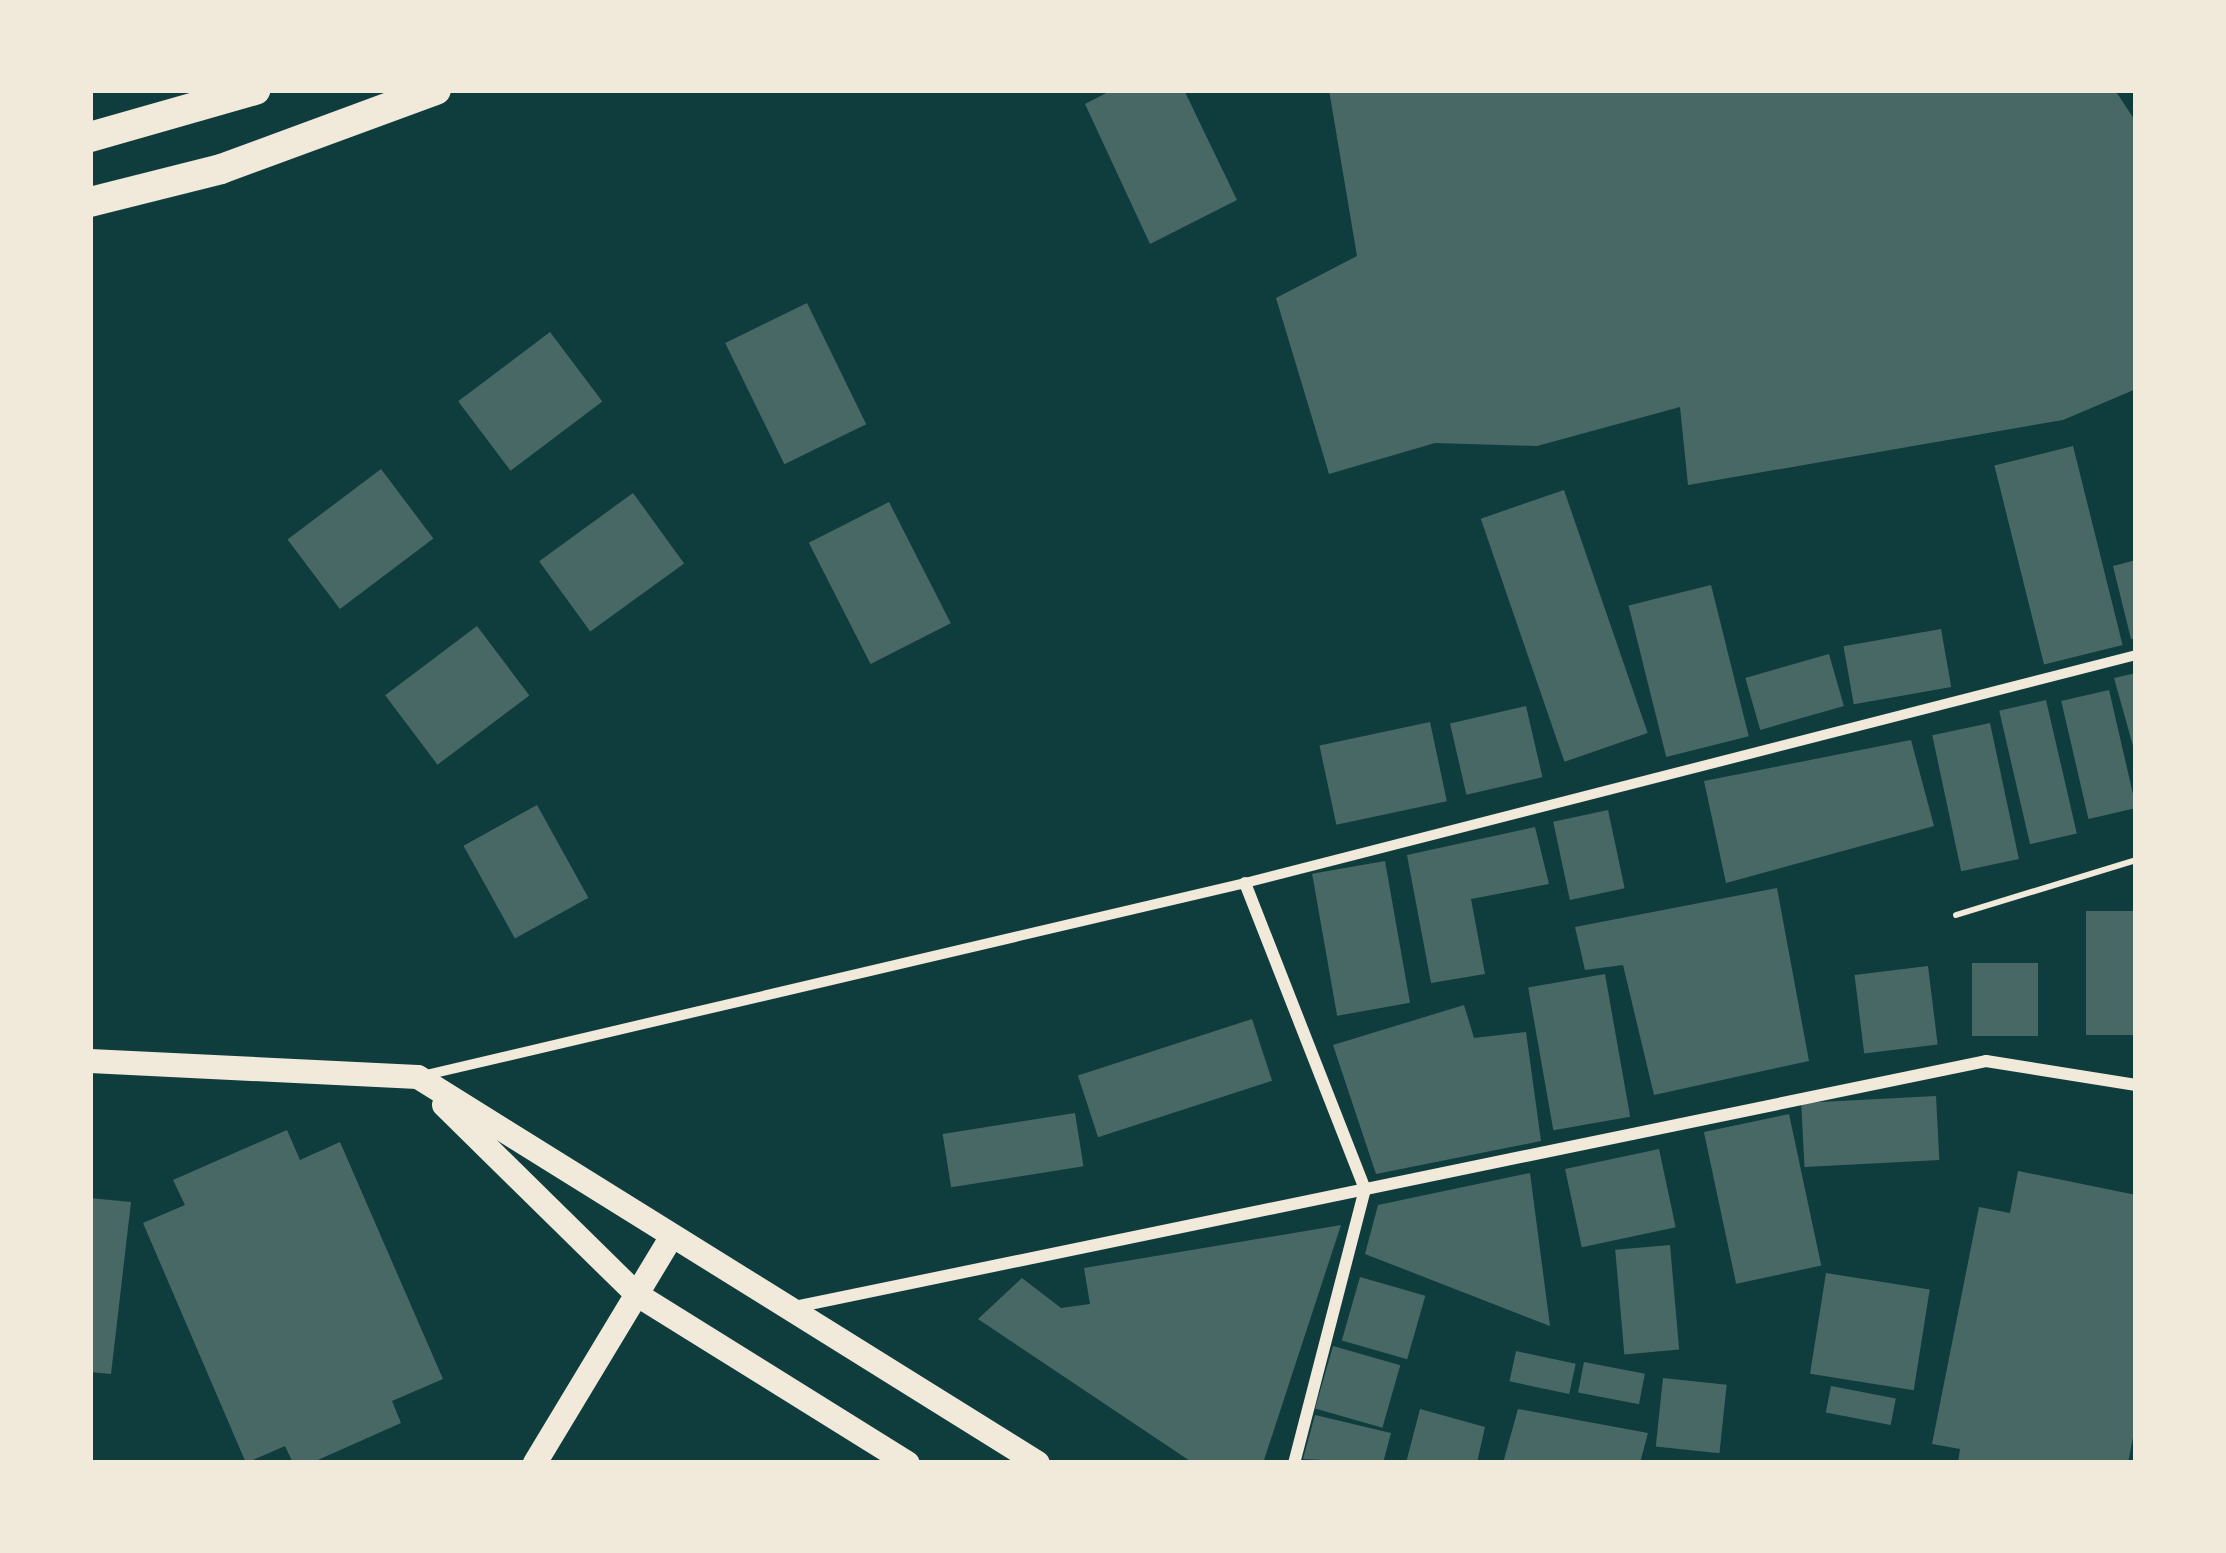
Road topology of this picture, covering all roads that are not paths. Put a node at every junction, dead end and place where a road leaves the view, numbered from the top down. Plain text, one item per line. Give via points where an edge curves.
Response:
1 (255, 90) edge
2 (436, 90) edge
3 (90, 137) edge
4 (90, 202) edge
5 (2136, 655) edge
6 (1245, 883) junction
7 (90, 1061) edge
8 (418, 1077) junction
9 (2136, 1085) edge
10 (1365, 1189) junction
11 (672, 1235) junction
12 (638, 1294) junction
13 (788, 1308) junction
14 (535, 1463) edge
15 (908, 1463) edge
16 (1038, 1463) edge
17 (1294, 1463) edge

1 - 3 main road
2 - 4 main road via 220,169
5 - 6 street
6 - 8 street
6 - 10 street
7 - 8 main road
8 - 11 main road
8 - 12 main road
9 - 10 street via 1986,1061
10 - 13 street
10 - 17 street
11 - 12 main road
11 - 13 main road
12 - 14 main road
12 - 15 main road
13 - 16 main road

